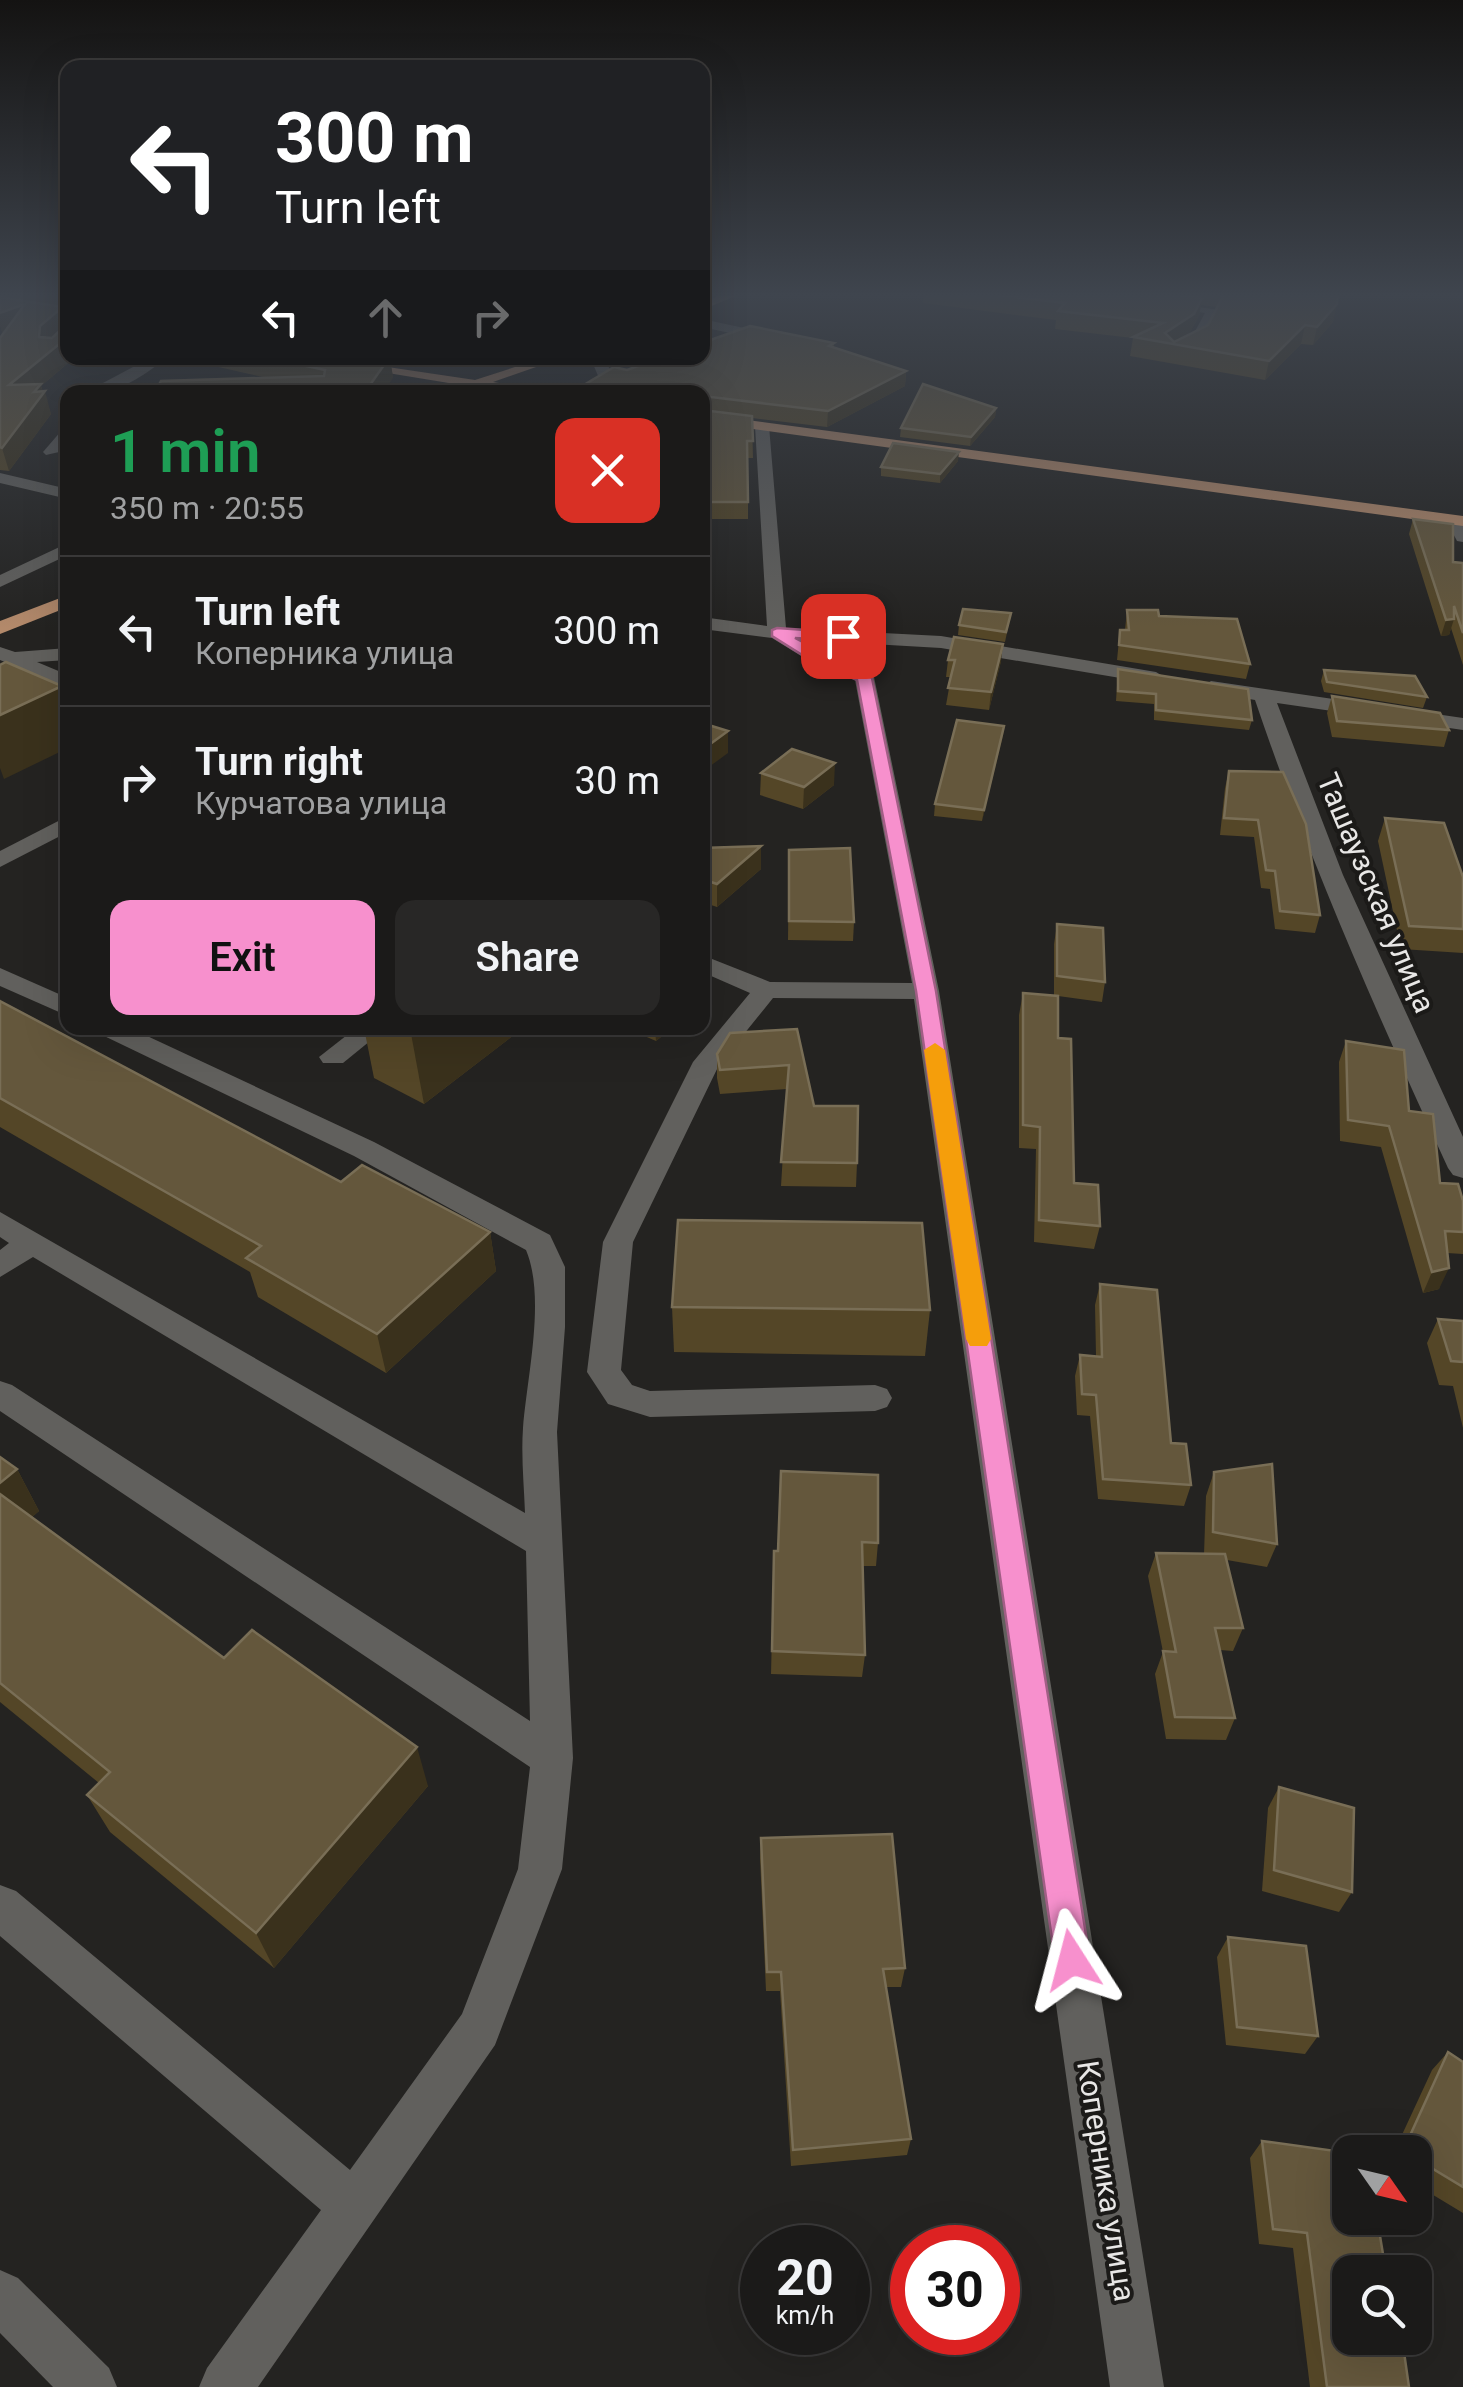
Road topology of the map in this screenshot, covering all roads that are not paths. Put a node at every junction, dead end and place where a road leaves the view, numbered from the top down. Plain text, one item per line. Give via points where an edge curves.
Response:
1 (710, 419) edge
2 (762, 426) junction
3 (60, 439) edge
4 (51, 452) dead end
5 (0, 478) edge
6 (60, 492) edge
7 (1459, 520) edge
8 (1463, 537) edge
9 (60, 552) edge
10 (0, 582) edge
11 (60, 603) edge
12 (710, 624) edge
13 (0, 628) edge
14 (777, 633) junction
15 (60, 654) edge
16 (7, 656) edge
17 (60, 679) edge
18 (1264, 695) junction
19 (1463, 724) edge
20 (60, 828) edge
21 (0, 860) edge
22 (710, 966) edge
23 (0, 976) edge
24 (766, 990) junction
25 (926, 991) junction
26 (60, 1004) edge
27 (123, 1035) edge
28 (363, 1035) edge
29 (333, 1057) dead end
30 (1463, 1168) edge
31 (0, 1223) edge
32 (32, 1242) junction
33 (0, 1266) edge
34 (0, 1394) edge
35 (876, 1398) dead end
36 (547, 1546) junction
37 (552, 1758) junction
38 (0, 1907) edge
39 (356, 2207) junction
40 (0, 2296) edge
41 (90, 2387) edge
42 (226, 2387) edge
43 (1137, 2387) edge

1 - 2 main road
2 - 7 main road
2 - 14 street
3 - 4 street
5 - 6 street
7 - 8 street
9 - 10 street
11 - 13 main road
12 - 14 street
14 - 18 street via 941,642
14 - 25 street, Коперника улица via 864,678
15 - 16 street
16 - 17 street
18 - 19 street
18 - 30 street, Ташаузская улица via 1363,957
20 - 21 street
22 - 24 street
23 - 26 street
24 - 25 street
24 - 35 street via 707,1062 618,1242 604,1372 620,1395 650,1404
25 - 43 street, Коперника улица
27 - 36 street via 364,1149 539,1243 549,1268 540,1432
28 - 29 street
31 - 32 street
32 - 33 street
32 - 36 street
34 - 37 street
36 - 37 street
37 - 39 street via 540,1869 479,2029
38 - 39 street
39 - 42 street
40 - 41 street

